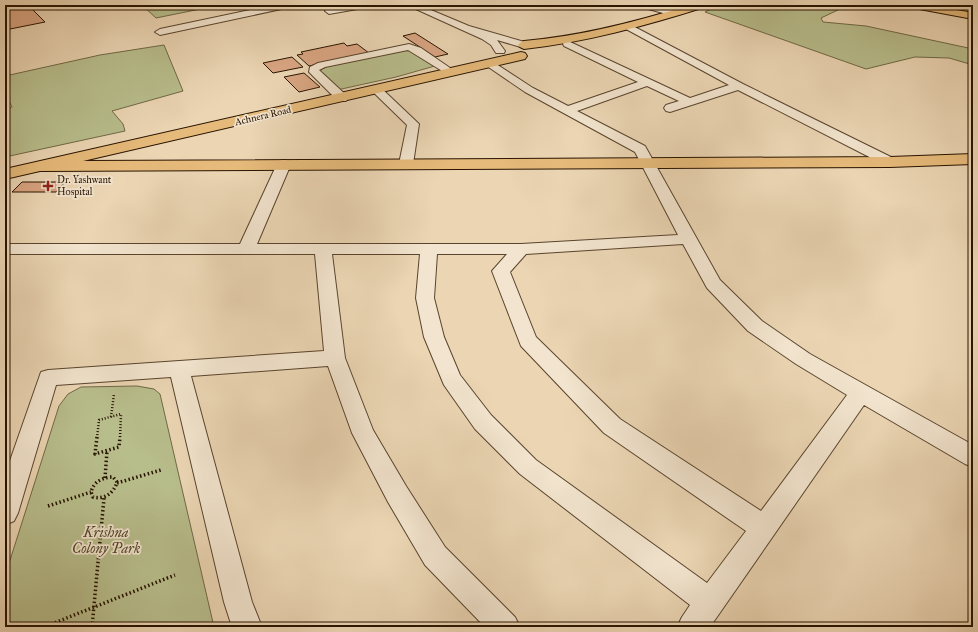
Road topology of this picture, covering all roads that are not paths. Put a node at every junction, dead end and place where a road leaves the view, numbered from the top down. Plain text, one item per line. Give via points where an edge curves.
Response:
1 (286, 5) edge
2 (363, 5) edge
3 (411, 5) edge
4 (644, 5) edge
5 (701, 5) edge
6 (914, 5) edge
7 (925, 5) edge
8 (329, 10) dead end
9 (674, 13) junction
10 (973, 15) edge
11 (629, 27) junction
12 (466, 28) junction
13 (160, 32) dead end
14 (600, 33) junction
15 (568, 44) junction
16 (500, 51) junction
17 (522, 51) junction
18 (489, 64) junction
19 (448, 70) junction
20 (648, 82) junction
21 (739, 86) junction
22 (376, 89) junction
23 (339, 96) junction
24 (688, 102) junction
25 (670, 108) dead end
26 (567, 110) junction
27 (973, 159) edge
28 (890, 162) junction
29 (647, 163) junction
30 (284, 164) junction
31 (406, 164) junction
32 (40, 166) junction
33 (5, 167) edge
34 (5, 175) edge
35 (688, 239) junction
36 (429, 248) junction
37 (5, 249) edge
38 (246, 249) junction
39 (323, 249) junction
40 (521, 249) junction
41 (334, 358) junction
42 (179, 368) junction
43 (862, 393) junction
44 (973, 457) edge
45 (5, 513) edge
46 (764, 528) junction
47 (710, 603) junction
48 (247, 627) edge
49 (506, 627) edge
50 (692, 627) edge

1 - 13 street
2 - 8 street
3 - 12 street
4 - 9 street
5 - 9 main road
6 - 10 main road
7 - 10 main road
9 - 11 main road
11 - 14 main road
11 - 21 street
12 - 16 street via 493,41 499,46
12 - 17 street via 479,30
14 - 15 main road
14 - 17 main road via 544,43
15 - 17 main road via 535,52
15 - 20 street
16 - 17 main road via 506,57
16 - 19 main road, Achnera Road
17 - 18 main road, Achnera Road
18 - 19 main road, Achnera Road
18 - 26 street via 529,90
19 - 22 main road, Achnera Road
19 - 23 main road, Achnera Road
19 - 23 street via 409,47 314,69 314,72
20 - 24 street
20 - 26 street
21 - 24 street
21 - 28 street
22 - 23 main road, Achnera Road
22 - 31 street via 413,124
23 - 32 main road, Achnera Road
23 - 33 main road, Achnera Road
24 - 25 street
26 - 29 street via 640,149
27 - 28 main road
28 - 29 main road
29 - 31 main road
29 - 35 street
30 - 31 main road
30 - 32 main road
30 - 38 street
32 - 34 main road, Achnera Road
35 - 40 street
35 - 43 street via 714,284 755,326 803,359
36 - 39 street
36 - 40 street
36 - 47 street via 425,298 434,337 451,379 483,422 528,468
37 - 38 street
38 - 39 street
39 - 41 street
40 - 46 street via 501,271 528,341 612,426
41 - 42 street
41 - 49 street via 362,433 436,556
42 - 45 street via 48,378
42 - 48 street via 238,602
43 - 44 street
43 - 46 street
46 - 47 street
47 - 50 street

